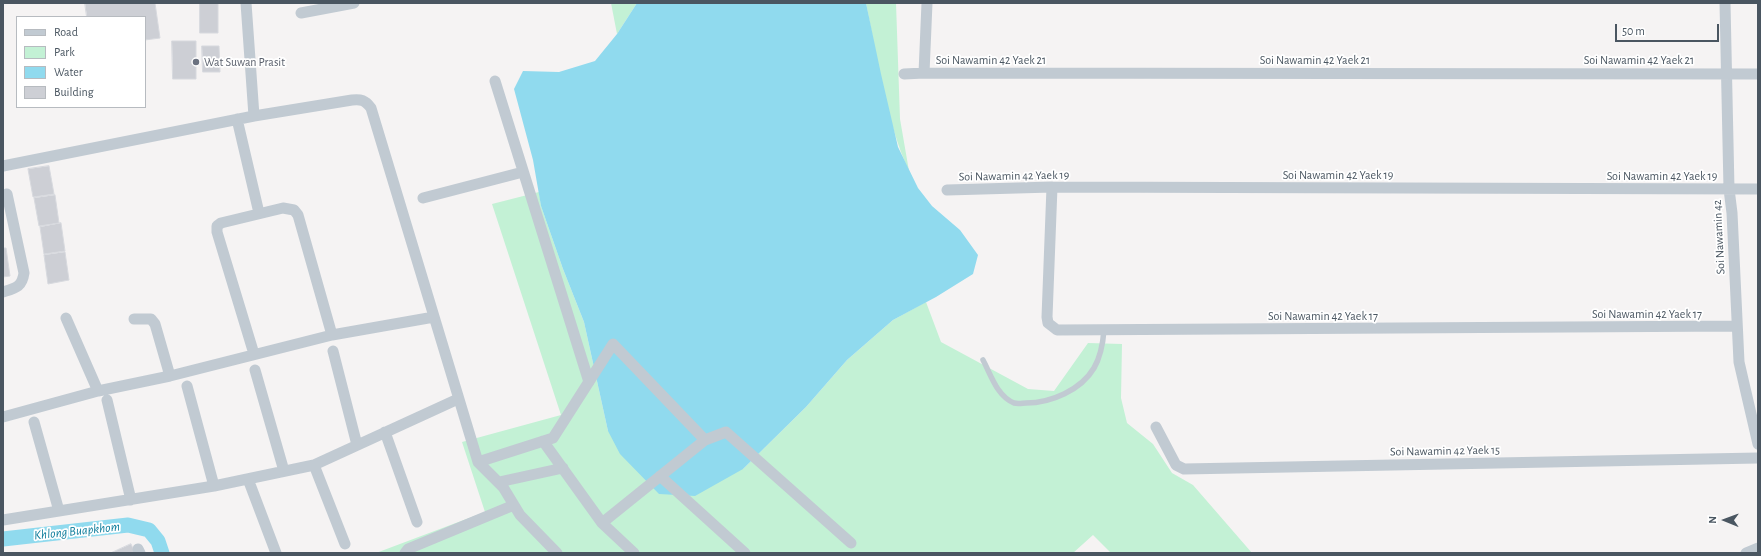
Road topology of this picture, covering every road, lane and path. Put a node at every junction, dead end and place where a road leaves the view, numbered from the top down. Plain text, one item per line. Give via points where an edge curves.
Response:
1 (246, 3) edge
2 (354, 3) edge
3 (927, 3) edge
4 (1725, 3) edge
5 (301, 13) dead end
6 (924, 73) junction
7 (1726, 73) junction
8 (904, 74) dead end
9 (1758, 74) edge
10 (495, 81) dead end
11 (254, 116) junction
12 (237, 119) junction
13 (3, 166) edge
14 (523, 172) junction
15 (1052, 187) junction
16 (1758, 189) edge
17 (947, 190) dead end
18 (1729, 190) junction
19 (7, 194) dead end
20 (423, 198) dead end
21 (259, 214) junction
22 (3, 292) edge
23 (434, 316) junction
24 (66, 318) dead end
25 (134, 319) dead end
26 (1737, 326) junction
27 (1104, 330) junction
28 (332, 335) junction
29 (333, 351) dead end
30 (254, 354) junction
31 (982, 360) dead end
32 (255, 370) dead end
33 (170, 376) junction
34 (589, 382) junction
35 (186, 386) dead end
36 (98, 391) junction
37 (458, 399) junction
38 (107, 400) dead end
39 (1754, 406) edge
40 (3, 417) edge
41 (34, 422) dead end
42 (1156, 427) dead end
43 (385, 432) junction
44 (705, 440) junction
45 (543, 441) junction
46 (1758, 444) edge
47 (357, 445) junction
48 (1758, 458) edge
49 (478, 462) junction
50 (314, 465) junction
51 (562, 468) junction
52 (284, 471) junction
53 (660, 476) junction
54 (248, 479) junction
55 (499, 482) junction
56 (214, 486) junction
57 (131, 500) junction
58 (514, 505) junction
59 (59, 511) junction
60 (3, 520) edge
61 (417, 522) dead end
62 (602, 523) junction
63 (851, 543) dead end
64 (345, 544) dead end
65 (1758, 548) edge
66 (276, 553) edge
67 (405, 553) edge
68 (556, 553) edge
69 (634, 553) edge
70 (746, 553) edge
71 (1746, 553) edge

1 - 11 street
2 - 5 street
3 - 6 street
4 - 7 street, Soi Nawamin 42
6 - 7 street, Soi Nawamin 42 Yaek 21
6 - 8 street, Soi Nawamin 42 Yaek 21
7 - 9 street, Soi Nawamin 42 Yaek 21
7 - 18 street, Soi Nawamin 42
10 - 14 street
11 - 12 street
11 - 23 street via 352,100 367,102 371,108
12 - 13 street
12 - 21 street
14 - 20 street
14 - 34 street
15 - 17 street, Soi Nawamin 42 Yaek 19
15 - 18 street, Soi Nawamin 42 Yaek 19
15 - 27 street, Soi Nawamin 42 Yaek 17 via 1048,323 1057,330
16 - 18 street, Soi Nawamin 42 Yaek 19
18 - 26 street, Soi Nawamin 42
19 - 22 street via 24,272 18,288
21 - 28 street via 289,208 298,215
21 - 30 street via 217,226
23 - 28 street
23 - 37 street
24 - 36 street
25 - 33 street via 151,319 155,324
26 - 27 street, Soi Nawamin 42 Yaek 17
26 - 39 street, Soi Nawamin 42 via 1739,362
27 - 31 lane via 1102,348 1094,368 1074,388 1047,401 1015,403 1000,393
28 - 30 street
29 - 47 street
30 - 33 street
32 - 52 street
33 - 36 street
34 - 44 street via 613,344
34 - 45 street via 553,438
35 - 56 street
36 - 40 street
37 - 43 street
37 - 49 street
38 - 57 street
39 - 46 street, Soi Nawamin 42
41 - 59 street
42 - 48 street, Soi Nawamin 42 Yaek 15 via 1176,465 1184,470
43 - 47 street
43 - 61 street
44 - 53 street
44 - 63 street via 726,432
45 - 49 street
45 - 51 street
47 - 50 street
49 - 55 street
50 - 52 street
50 - 64 street
51 - 55 street
51 - 62 street
52 - 54 street
53 - 62 street
53 - 70 street
54 - 56 street
54 - 66 street
55 - 58 street
56 - 57 street
57 - 59 street
58 - 67 street via 408,549
58 - 68 street via 520,515
59 - 60 street
62 - 69 street
65 - 71 street

